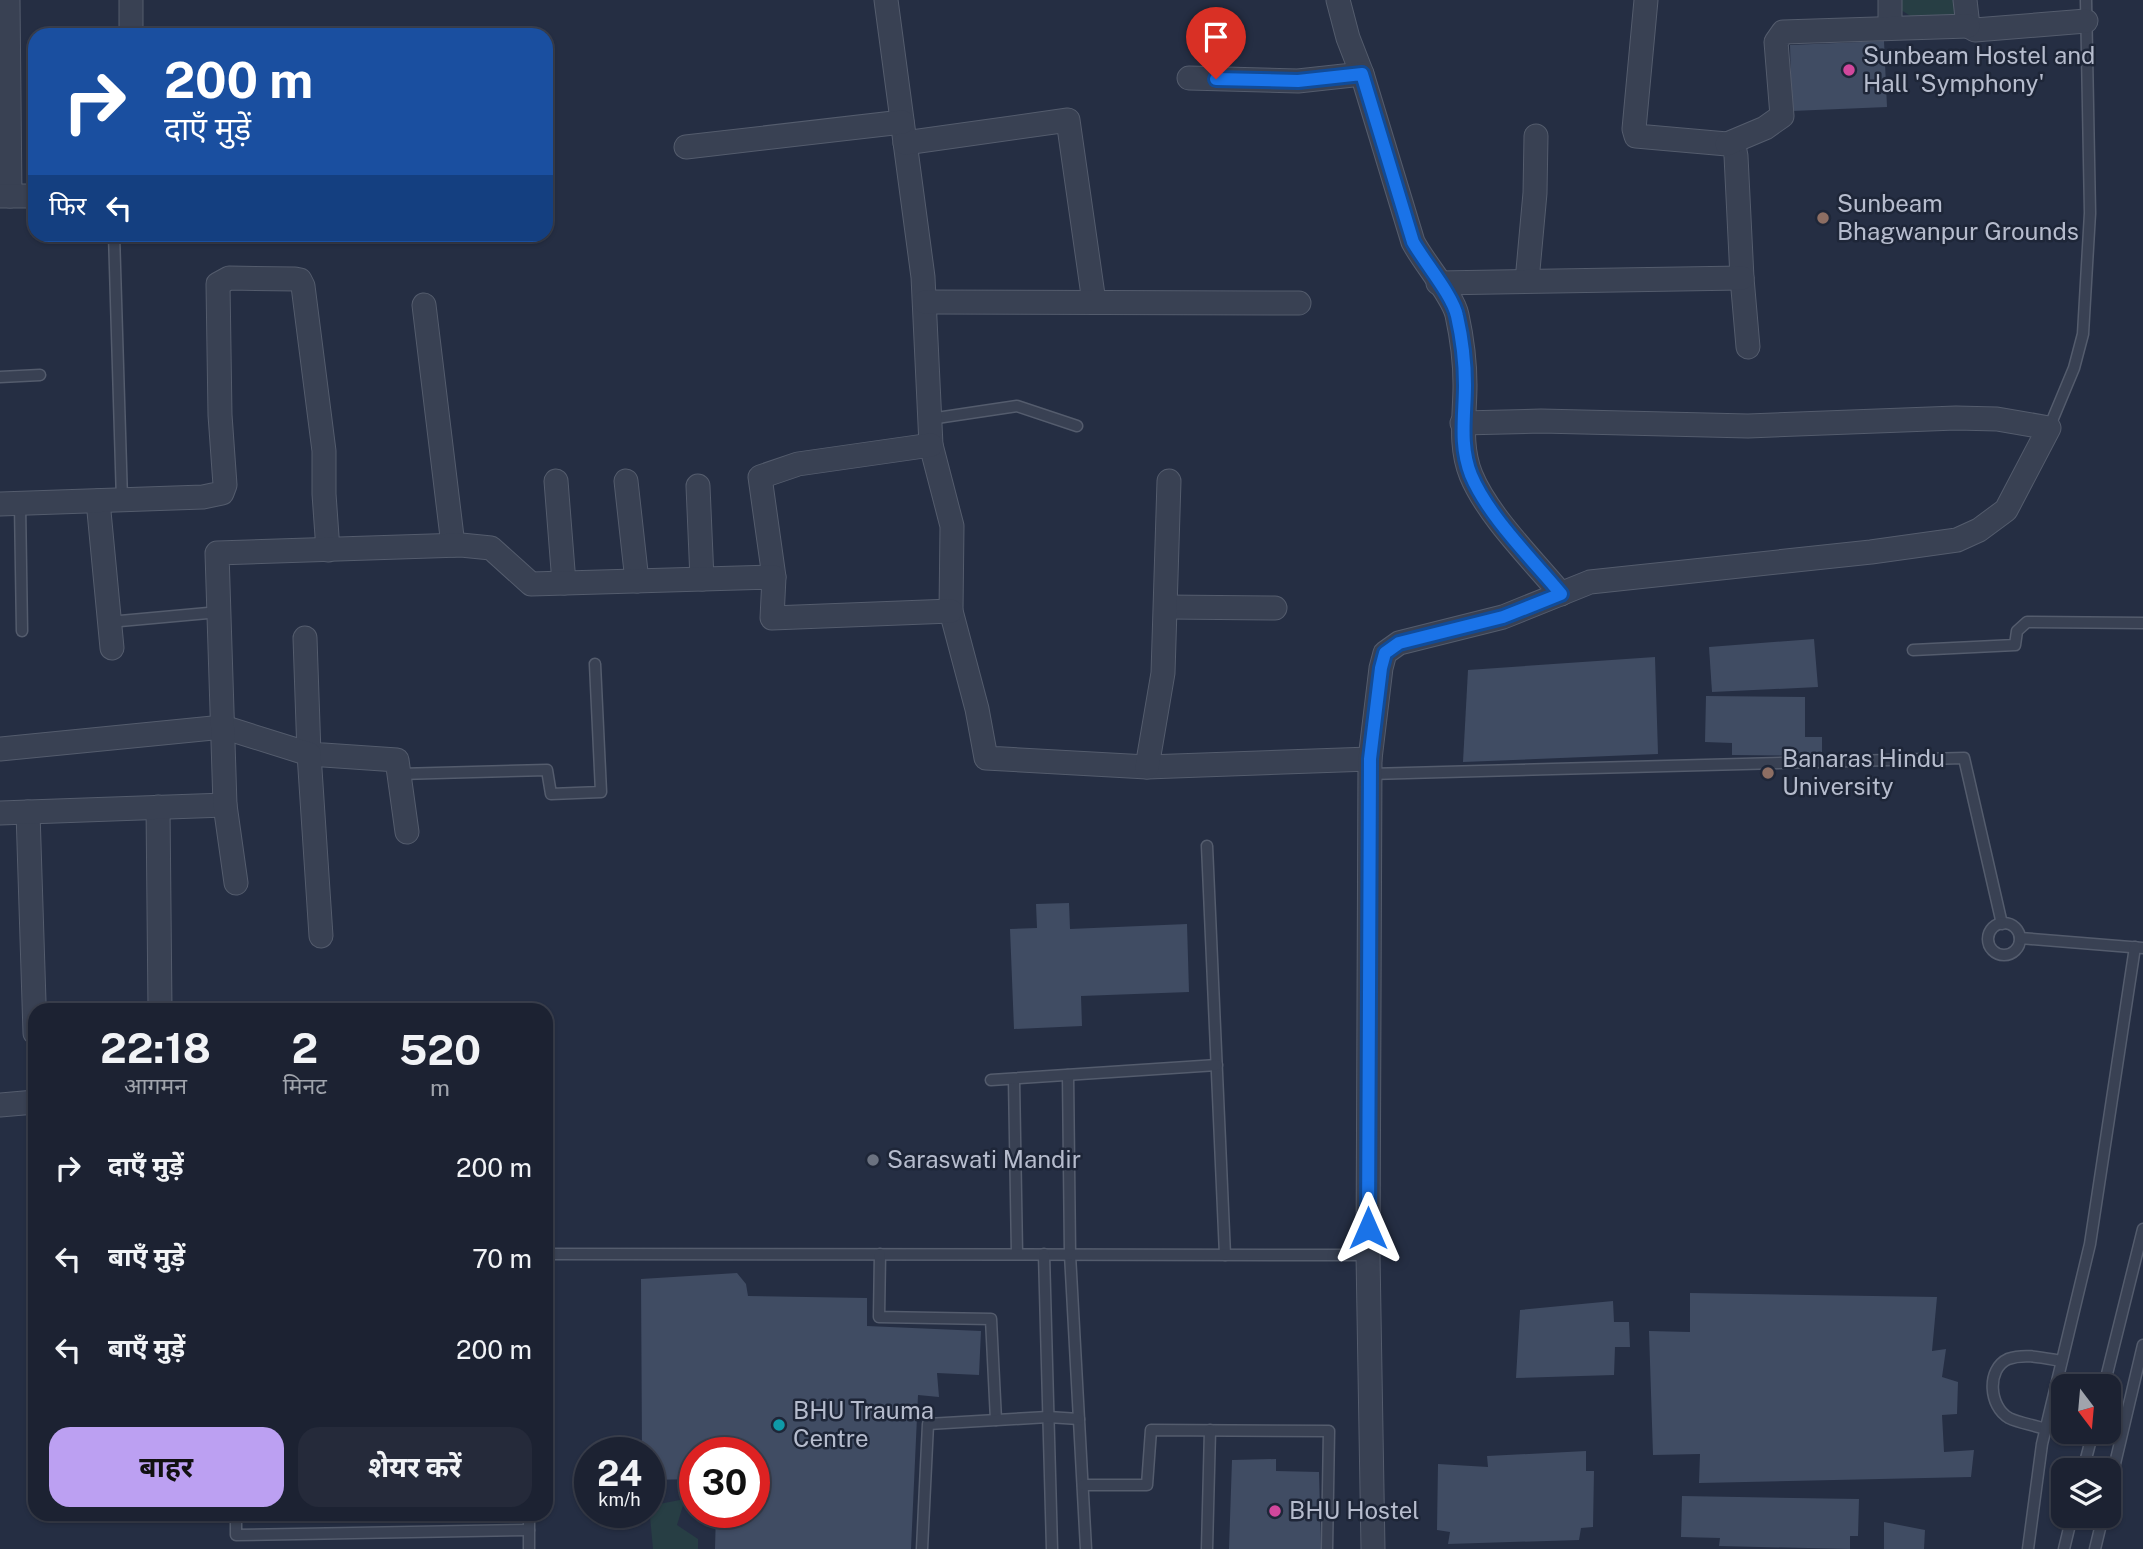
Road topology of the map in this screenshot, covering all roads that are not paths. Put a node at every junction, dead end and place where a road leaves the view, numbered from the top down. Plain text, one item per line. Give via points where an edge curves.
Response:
1 (8, 0) edge
2 (25, 0) edge
3 (131, 0) edge
4 (886, 0) edge
5 (1338, 0) edge
6 (1646, 0) edge
7 (1890, 0) edge
8 (1965, 0) edge
9 (2086, 10) edge
10 (1968, 26) junction
11 (131, 28) edge
12 (1889, 28) junction
13 (1362, 74) junction
14 (1189, 78) dead end
15 (8, 99) junction
16 (904, 133) junction
17 (1536, 136) dead end
18 (1727, 144) junction
19 (686, 146) dead end
20 (5, 196) edge
21 (28, 196) edge
22 (114, 242) edge
23 (1742, 278) junction
24 (1527, 281) junction
25 (1438, 283) junction
26 (925, 302) junction
27 (1094, 302) junction
28 (1299, 303) dead end
29 (424, 305) dead end
30 (1748, 346) dead end
31 (40, 375) dead end
32 (0, 377) edge
33 (930, 419) junction
34 (1462, 423) junction
35 (1077, 426) dead end
36 (2049, 428) junction
37 (932, 445) junction
38 (556, 481) dead end
39 (626, 481) dead end
40 (1169, 481) dead end
41 (698, 486) dead end
42 (122, 500) junction
43 (98, 501) junction
44 (10, 504) edge
45 (453, 545) junction
46 (328, 550) junction
47 (774, 577) junction
48 (702, 579) junction
49 (637, 581) junction
50 (564, 583) junction
51 (1561, 594) junction
52 (1166, 607) junction
53 (1275, 608) dead end
54 (951, 611) junction
55 (219, 612) junction
56 (109, 622) junction
57 (2143, 623) edge
58 (22, 631) dead end
59 (305, 638) dead end
60 (111, 648) dead end
61 (1913, 650) dead end
62 (594, 664) dead end
63 (223, 727) junction
64 (0, 749) edge
65 (309, 754) junction
66 (1370, 766) junction
67 (1147, 767) junction
68 (399, 774) junction
69 (225, 805) junction
70 (158, 807) junction
71 (27, 812) junction
72 (0, 813) edge
73 (407, 832) dead end
74 (1207, 846) dead end
75 (236, 883) dead end
76 (2002, 924) junction
77 (321, 936) dead end
78 (2020, 938) junction
79 (2139, 948) edge
80 (34, 1003) edge
81 (160, 1003) edge
82 (1217, 1065) junction
83 (1069, 1075) junction
84 (1014, 1079) junction
85 (991, 1080) dead end
86 (28, 1103) edge
87 (0, 1105) edge
88 (2143, 1229) edge
89 (553, 1254) edge
90 (880, 1254) junction
91 (1017, 1254) junction
92 (1044, 1254) junction
93 (1070, 1254) junction
94 (1225, 1255) junction
95 (1368, 1255) junction
96 (2143, 1345) edge
97 (2061, 1361) junction
98 (2107, 1374) edge
99 (1048, 1418) junction
100 (1079, 1419) junction
101 (996, 1420) junction
102 (2045, 1429) junction
103 (1210, 1430) junction
104 (2116, 1458) edge
105 (1083, 1485) junction
106 (236, 1521) edge
107 (529, 1521) edge
108 (2069, 1528) edge
109 (2099, 1528) edge
110 (529, 1530) junction
111 (529, 1549) edge
112 (922, 1549) edge
113 (1052, 1549) edge
114 (1086, 1549) edge
115 (1207, 1549) edge
116 (1327, 1549) edge
117 (1373, 1549) edge
118 (2028, 1549) edge
119 (2064, 1549) edge
120 (2095, 1549) edge

1 - 15 street
2 - 15 street
3 - 11 street
4 - 16 street
5 - 13 street
6 - 18 street via 1636,135
7 - 12 street
8 - 10 street
9 - 10 street via 1975,30
9 - 36 lane via 2090,213 2083,334
10 - 12 street
12 - 18 street via 1783,32 1776,42 1782,116
13 - 14 street via 1298,81
13 - 25 street via 1413,242
15 - 20 street
16 - 19 street
16 - 26 street
16 - 27 street via 1068,120
17 - 24 street
18 - 23 street via 1734,146 1736,156
20 - 21 street
22 - 42 lane
23 - 24 street
23 - 30 street
24 - 25 street
25 - 34 street via 1457,312 1464,353
26 - 27 street
26 - 33 street
27 - 28 street
29 - 45 street
31 - 32 lane
33 - 35 lane via 1017,406
33 - 37 street
34 - 36 street via 1748,426 1956,418
34 - 51 street via 1471,474 1487,504
36 - 51 street via 2006,510 1957,540 1590,582
37 - 47 street via 798,464 760,477
37 - 54 street via 952,526
38 - 50 street
39 - 49 street
40 - 52 street
41 - 48 street
42 - 43 street
42 - 46 street via 222,493 218,284 229,278 300,280 324,451
43 - 44 street
43 - 56 street
44 - 58 lane
45 - 46 street
45 - 50 street via 491,548 531,584
46 - 55 street via 217,553
47 - 48 street
47 - 54 street via 772,618
48 - 49 street
49 - 50 street
51 - 66 street via 1503,617 1399,643 1385,653
52 - 53 street
52 - 67 street via 1163,673
54 - 67 street via 986,758
55 - 56 lane
55 - 63 street
56 - 60 street
57 - 61 lane via 2027,622 2017,631 2015,645
59 - 65 street
62 - 68 lane via 601,792 551,794 547,770
63 - 64 street
63 - 65 street
63 - 69 street
65 - 68 street via 397,760
65 - 77 street
66 - 67 street
66 - 76 lane via 1964,758
66 - 95 street
68 - 73 street
69 - 70 street
69 - 75 street
70 - 71 street
70 - 81 street
71 - 72 street
71 - 80 street
74 - 82 lane
76 - 78 lane via 2012,926
76 - 78 lane via 1988,937 1993,951 2008,955 2017,949
78 - 79 lane
79 - 97 lane via 2090,1244
82 - 83 lane
82 - 94 lane
83 - 84 lane
83 - 93 lane
84 - 85 lane
84 - 91 lane
86 - 87 street
88 - 98 lane
89 - 90 lane
90 - 91 lane
90 - 101 lane via 879,1317 991,1320
91 - 92 lane
92 - 93 lane
92 - 99 lane
93 - 94 lane
93 - 100 lane
94 - 95 lane
95 - 117 street
96 - 104 lane
97 - 102 lane
97 - 102 lane via 2021,1356 1996,1368 1992,1389 1997,1406 2008,1417
99 - 100 lane
99 - 101 lane
99 - 113 lane
100 - 105 lane
101 - 112 lane via 928,1424
102 - 118 lane
103 - 105 lane via 1151,1430 1147,1485
103 - 115 lane
103 - 116 lane via 1329,1431
105 - 114 lane
106 - 110 lane via 236,1535
107 - 110 lane
108 - 119 lane
109 - 120 lane
110 - 111 lane

